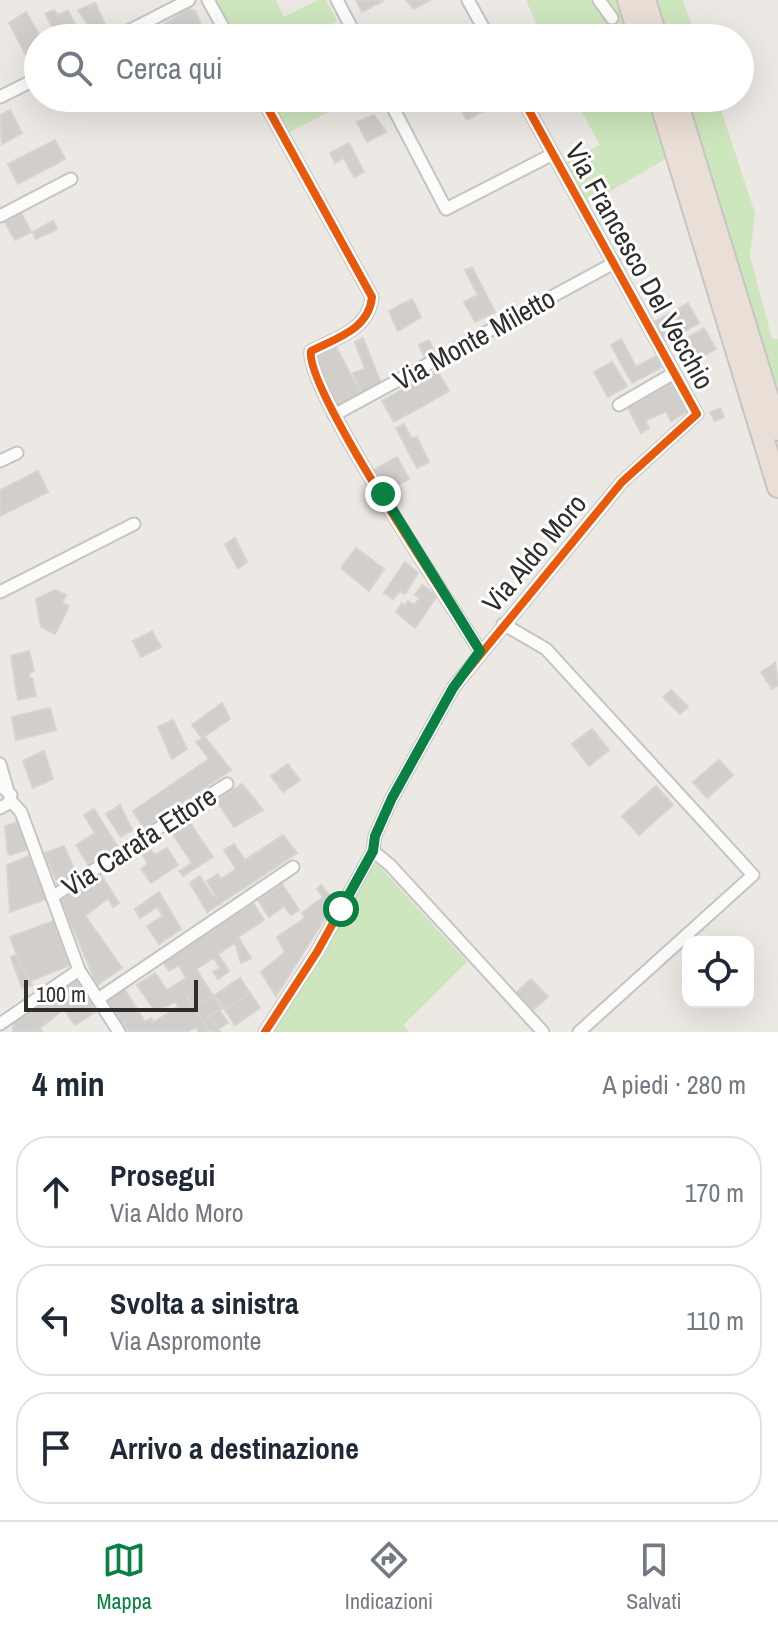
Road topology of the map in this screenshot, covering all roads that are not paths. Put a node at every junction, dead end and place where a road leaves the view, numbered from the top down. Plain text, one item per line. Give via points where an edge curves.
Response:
1 (189, 0) edge
2 (208, 0) edge
3 (337, 0) edge
4 (468, 0) edge
5 (599, 0) edge
6 (628, 0) edge
7 (645, 0) edge
8 (612, 18) dead end
9 (142, 24) edge
10 (221, 24) edge
11 (350, 24) edge
12 (481, 24) edge
13 (636, 24) edge
14 (653, 24) edge
15 (24, 85) edge
16 (0, 97) edge
17 (270, 112) edge
18 (395, 112) edge
19 (530, 112) edge
20 (672, 112) edge
21 (672, 112) edge
22 (553, 154) junction
23 (71, 179) dead end
24 (0, 216) edge
25 (614, 263) junction
26 (674, 373) junction
27 (619, 405) dead end
28 (697, 414) joint
29 (334, 415) junction
30 (778, 430) edge
31 (17, 453) dead end
32 (0, 461) edge
33 (778, 487) edge
34 (134, 524) dead end
35 (0, 592) edge
36 (503, 624) junction
37 (480, 651) junction
38 (0, 764) edge
39 (227, 784) dead end
40 (3, 786) edge
41 (5, 804) edge
42 (373, 851) junction
43 (293, 867) dead end
44 (52, 897) junction
45 (79, 970) junction
46 (98, 999) junction
47 (0, 1024) edge
48 (119, 1032) edge
49 (265, 1032) edge
50 (543, 1032) edge
51 (579, 1032) edge

1 - 9 street
2 - 10 street
3 - 11 street
4 - 12 street
5 - 8 street
6 - 13 highway
7 - 14 highway
15 - 16 street
17 - 29 street via 372,297 371,312 353,330 311,351 309,361
18 - 22 street via 446,209
19 - 22 street, Via Francesco Del Vecchio
20 - 30 highway
21 - 33 highway
22 - 25 street, Via Francesco Del Vecchio
23 - 24 street
25 - 26 street, Via Francesco Del Vecchio
25 - 29 street, Via Monte Miletto
26 - 27 street
26 - 28 street, Via Francesco Del Vecchio
28 - 36 street, Via Aldo Moro via 622,482
29 - 37 street
31 - 32 street
34 - 35 street
36 - 37 street, Via Aldo Moro
36 - 51 street via 546,649 753,875
37 - 42 street, Via Aldo Moro via 453,688 392,798
38 - 40 street
39 - 44 street, Via Carafa Ettore
40 - 41 street
41 - 44 street via 21,812
42 - 49 street, Via Aldo Moro
42 - 50 street
43 - 46 street
44 - 45 street
45 - 46 street
45 - 47 street
46 - 48 street

